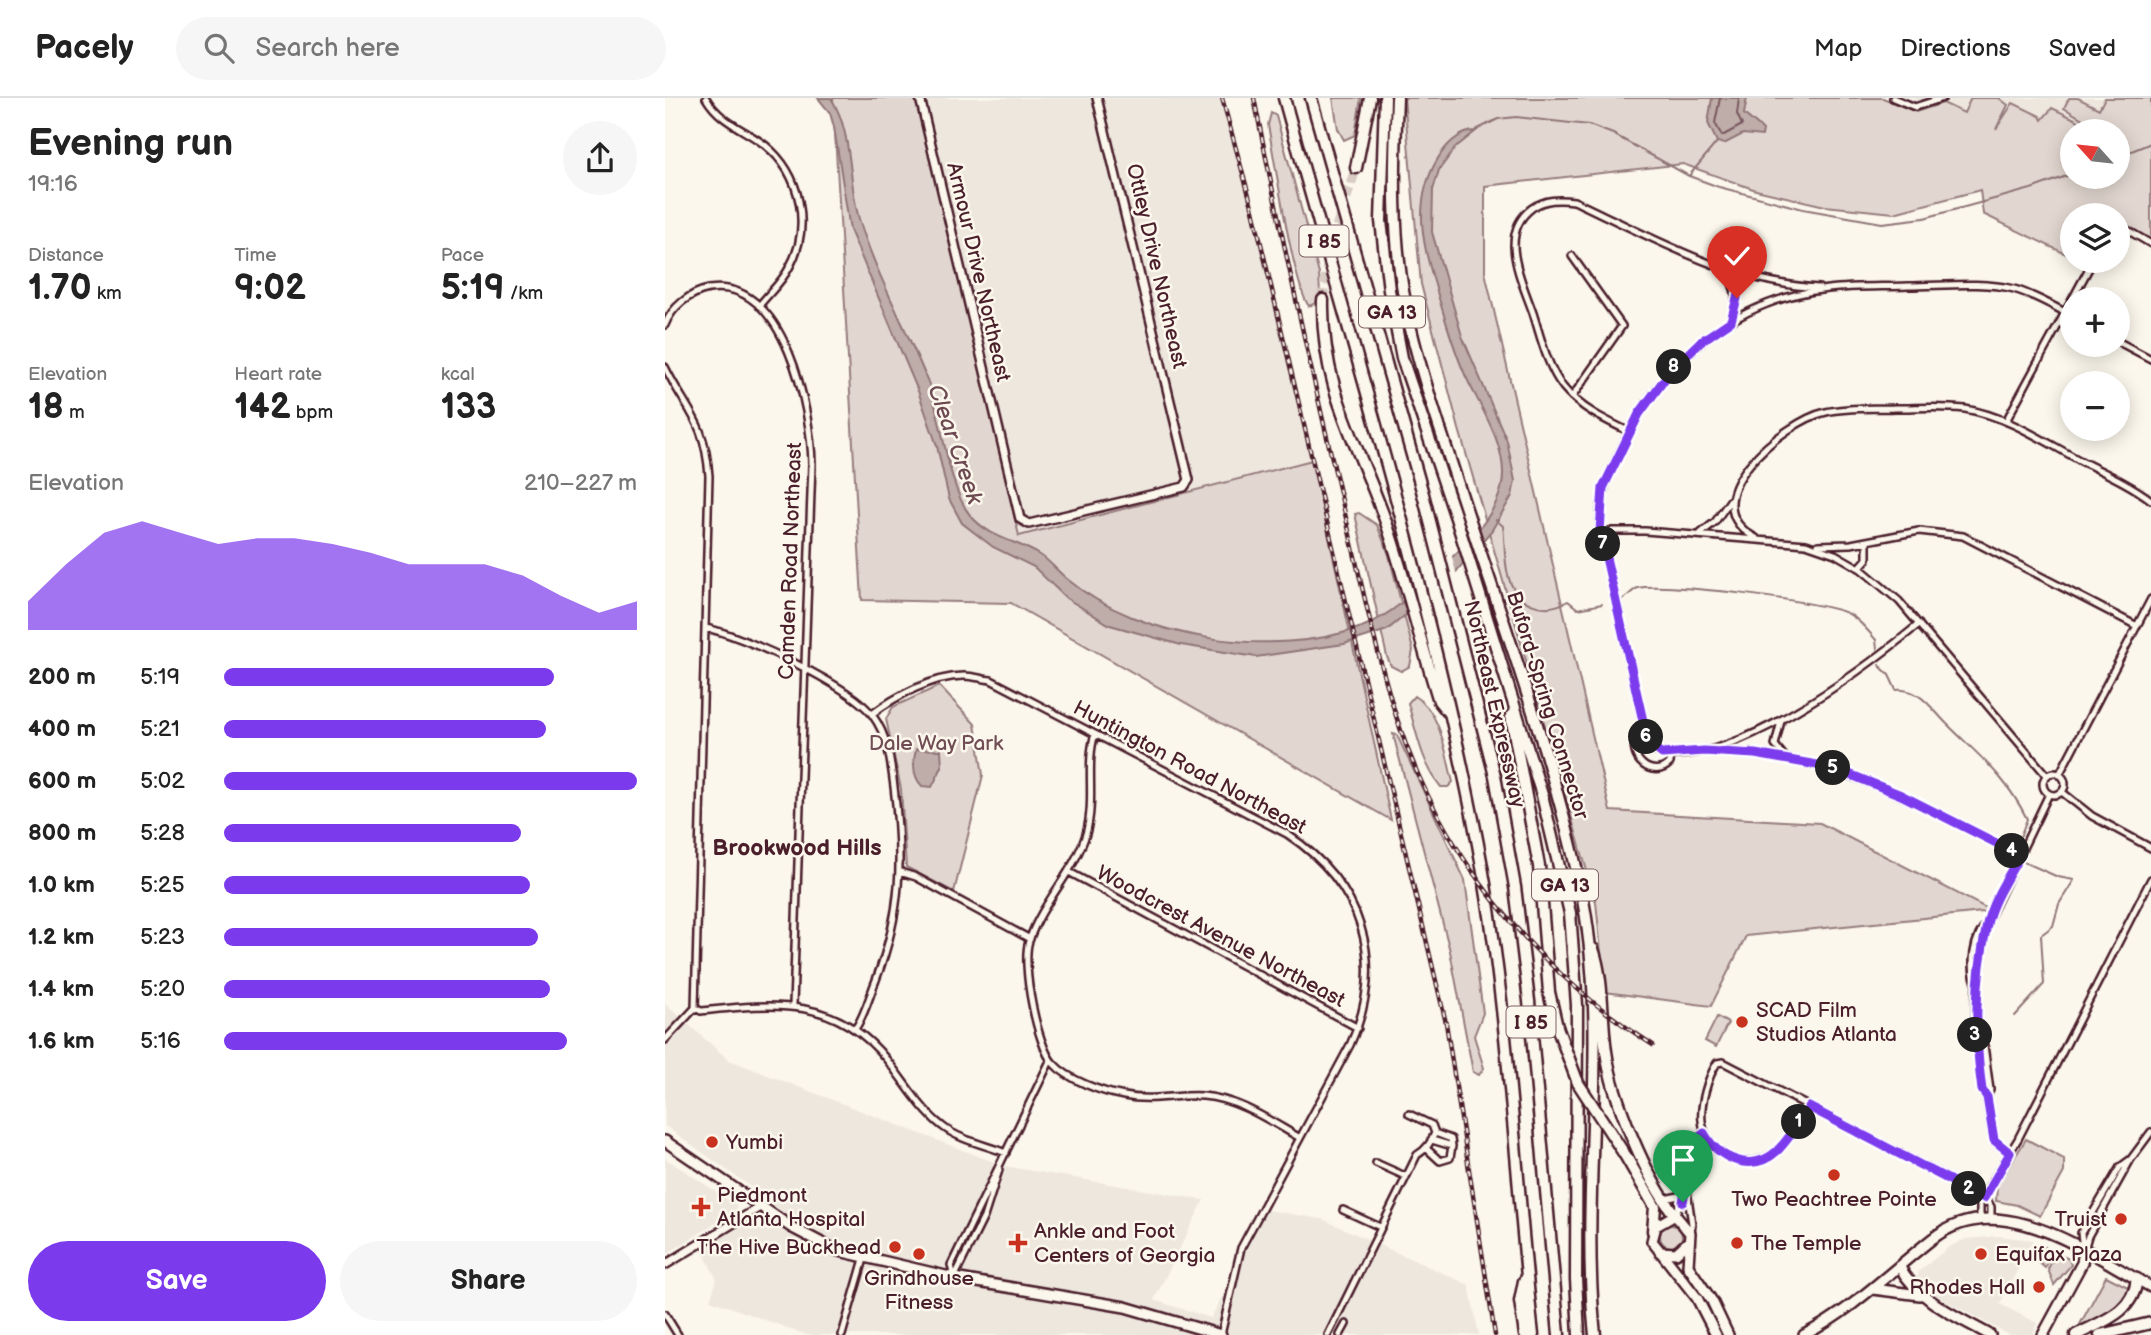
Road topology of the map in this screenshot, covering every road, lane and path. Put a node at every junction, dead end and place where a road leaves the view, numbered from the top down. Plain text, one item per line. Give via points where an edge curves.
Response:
1 (706, 98) edge
2 (920, 98) edge
3 (1097, 98) edge
4 (1284, 98) edge
5 (1311, 98) edge
6 (1319, 98) edge
7 (1370, 98) edge
8 (1385, 98) edge
9 (1397, 98) edge
10 (1893, 98) edge
11 (1943, 98) edge
12 (1356, 168) tunnel mouth
13 (1332, 172) junction
14 (2130, 232) edge
15 (2151, 244) edge
16 (1571, 256) dead end
17 (1718, 267) junction
18 (1829, 289) junction
19 (1323, 300) tunnel mouth
20 (759, 306) junction
21 (2060, 310) edge
22 (2060, 317) edge
23 (1731, 321) junction
24 (665, 325) edge
25 (2130, 348) edge
26 (2151, 359) edge
27 (665, 367) edge
28 (1572, 397) junction
29 (2006, 421) junction
30 (1630, 432) junction
31 (1181, 442) joint
32 (1733, 497) junction
33 (2151, 500) edge
34 (1600, 531) junction
35 (1699, 534) junction
36 (1758, 539) junction
37 (1867, 541) junction
38 (1807, 544) junction
39 (1859, 568) junction
40 (2151, 599) edge
41 (1919, 624) junction
42 (2137, 626) junction
43 (705, 628) junction
44 (1495, 647) junction
45 (803, 668) junction
46 (872, 714) junction
47 (1450, 715) junction
48 (1781, 720) junction
49 (1645, 733) junction
50 (1095, 734) junction
51 (1704, 751) junction
52 (1671, 754) junction
53 (1786, 758) junction
54 (2059, 775) junction
55 (2047, 776) junction
56 (2062, 792) junction
57 (2049, 794) junction
58 (2151, 848) edge
59 (2020, 855) junction
60 (901, 872) junction
61 (1069, 873) junction
62 (2151, 879) edge
63 (1588, 932) junction
64 (1030, 939) junction
65 (793, 1005) junction
66 (695, 1008) junction
67 (1358, 1028) junction
68 (855, 1029) junction
69 (665, 1040) edge
70 (1050, 1061) junction
71 (1809, 1107) junction
72 (1409, 1114) dead end
73 (2151, 1132) edge
74 (1704, 1133) junction
75 (1434, 1136) junction
76 (1300, 1138) junction
77 (665, 1141) edge
78 (1427, 1149) junction
79 (1006, 1153) junction
80 (2010, 1153) junction
81 (1376, 1163) dead end
82 (1000, 1166) junction
83 (1405, 1176) junction
84 (1686, 1181) junction
85 (1984, 1198) junction
86 (1663, 1199) junction
87 (760, 1207) junction
88 (1343, 1210) dead end
89 (1675, 1215) junction
90 (1991, 1219) junction
91 (1980, 1220) junction
92 (1380, 1227) junction
93 (1654, 1231) junction
94 (1690, 1238) junction
95 (2084, 1250) junction
96 (1660, 1252) junction
97 (864, 1259) junction
98 (665, 1265) edge
99 (1899, 1266) junction
100 (1526, 1274) junction
101 (954, 1278) junction
102 (2137, 1279) junction
103 (2151, 1287) edge
104 (1873, 1289) junction
105 (1921, 1296) junction
106 (665, 1314) edge
107 (1346, 1324) dead end
108 (2151, 1324) edge
109 (1195, 1331) edge
110 (2081, 1333) edge
111 (678, 1335) edge
112 (842, 1335) edge
113 (1221, 1335) edge
114 (1328, 1335) edge
115 (1340, 1335) edge
116 (1525, 1335) edge
117 (1533, 1335) edge
118 (1559, 1335) edge
119 (1579, 1335) edge
120 (1595, 1335) edge
121 (1716, 1335) edge
122 (1728, 1335) edge
123 (1804, 1335) edge
124 (1990, 1335) edge
125 (2043, 1335) edge
126 (2100, 1335) edge

1 - 20 street via 723,118 778,158 800,202 801,230 795,257
2 - 31 street, Armour Drive Northeast via 1020,519 1029,524 1184,487 1189,478
3 - 31 street, Ottley Drive Northeast
4 - 47 highway, I 85 via 1430,625
5 - 13 highway, Northeast Expressway / I 85
6 - 13 highway
7 - 12 highway
8 - 44 highway, Buford-Spring Connector / GA 13 via 1381,221 1394,322
9 - 63 highway, Buford-Spring Connector / GA 13 via 1395,221 1406,307 1423,376 1567,829
10 - 11 street via 1915,107
13 - 118 highway, Northeast Expressway / I 85 via 1452,603 1495,776 1529,1001
14 - 15 street
16 - 28 street via 1622,326
17 - 18 street via 1771,283
17 - 23 street via 1735,291
17 - 28 street via 1574,201 1550,200 1529,210 1516,231 1514,256 1548,360
18 - 21 street via 1997,286
18 - 23 street via 1778,300
19 - 47 highway via 1332,387 1398,562 1439,701
20 - 24 street via 732,290 708,289 680,303
20 - 45 street, Camden Road Northeast via 792,359 810,430
22 - 29 street
23 - 30 street via 1672,369
25 - 26 street
27 - 43 street via 695,416 708,455
28 - 30 street
29 - 32 street via 1948,408 1823,413 1769,442 1750,464
29 - 33 street
30 - 34 street via 1603,488
32 - 35 street via 1715,522
32 - 36 street via 1738,521
34 - 35 street
34 - 49 street
35 - 36 street
36 - 38 street
37 - 38 street
37 - 39 street via 1867,559
37 - 42 street via 1919,531 1962,536
38 - 39 street
39 - 41 street via 1889,591
40 - 42 street
41 - 48 street via 1871,663
41 - 55 street
42 - 54 street
43 - 45 street
43 - 66 street
44 - 93 highway, bridge via 1533,825 1549,992 1557,1027 1578,1083 1655,1207
44 - 119 highway, Buford-Spring Connector / GA 13 via 1556,846 1573,939
45 - 46 street via 856,699
45 - 65 street, Camden Road Northeast
46 - 50 street, Huntington Road Northeast via 932,682 965,676 991,680
46 - 60 street via 883,733 891,766
47 - 100 highway, I 85 via 1475,825 1487,905
48 - 51 street
48 - 53 street via 1775,745
49 - 52 street via 1653,750
49 - 52 street via 1634,745 1642,765 1664,769
50 - 61 street via 1090,818
50 - 67 street, Huntington Road Northeast via 1287,834 1328,866 1352,902 1366,944 1367,988
51 - 52 street
51 - 53 street
53 - 59 street via 1834,768 1877,784
54 - 55 street
54 - 56 street via 2065,784
55 - 57 street via 2043,784
56 - 57 street
56 - 58 street via 2092,816
57 - 59 street
59 - 80 street via 1987,923 1976,984 1982,1090 1994,1140
60 - 64 street
60 - 68 street via 891,938
61 - 64 street
61 - 67 street, Woodcrest Avenue Northeast
62 - 80 street
63 - 86 highway via 1599,966 1612,1076
63 - 120 highway, Buford-Spring Connector / GA 13 via 1593,1014
64 - 70 street via 1026,982
65 - 66 street
65 - 68 street via 826,1014
66 - 69 street
67 - 76 street, Huntington Road Northeast
68 - 79 street via 881,1052 941,1126
70 - 76 street via 1065,1073 1123,1096 1228,1100
70 - 79 street
71 - 74 street via 1781,1146 1761,1160 1727,1157
71 - 74 street via 1723,1062 1716,1065 1702,1113
71 - 85 street
72 - 75 street via 1432,1125
73 - 95 street via 2131,1159
74 - 84 street
75 - 78 street
75 - 78 street via 1452,1146 1450,1158 1440,1161
76 - 113 street, Huntington Road Northeast via 1241,1248
77 - 87 main road
78 - 83 street via 1417,1155
79 - 82 street
80 - 85 street
81 - 83 street
82 - 101 street via 995,1189
82 - 101 street via 951,1265
83 - 92 street
84 - 86 street via 1679,1196
84 - 89 street via 1683,1202
84 - 94 street
85 - 90 street via 1990,1202
85 - 91 street
86 - 89 highway
87 - 97 main road via 813,1240
87 - 98 street
88 - 92 street
89 - 93 main road
89 - 94 main road via 1688,1227
90 - 91 main road
90 - 95 main road via 2033,1227
91 - 99 main road via 1951,1227
92 - 114 street
93 - 96 main road via 1652,1241
94 - 96 main road via 1676,1253
94 - 122 main road via 1688,1266
95 - 102 main road
95 - 125 main road via 2082,1263
96 - 121 main road via 1697,1298
97 - 101 main road
97 - 112 street
99 - 104 main road
99 - 105 main road
100 - 116 highway via 1520,1301
100 - 117 highway, I 85
101 - 109 main road via 1103,1303
102 - 103 main road
102 - 110 highway via 2129,1305
104 - 105 main road
104 - 123 main road
105 - 124 main road
106 - 111 street
107 - 115 street
108 - 126 highway
109 - 113 main road

